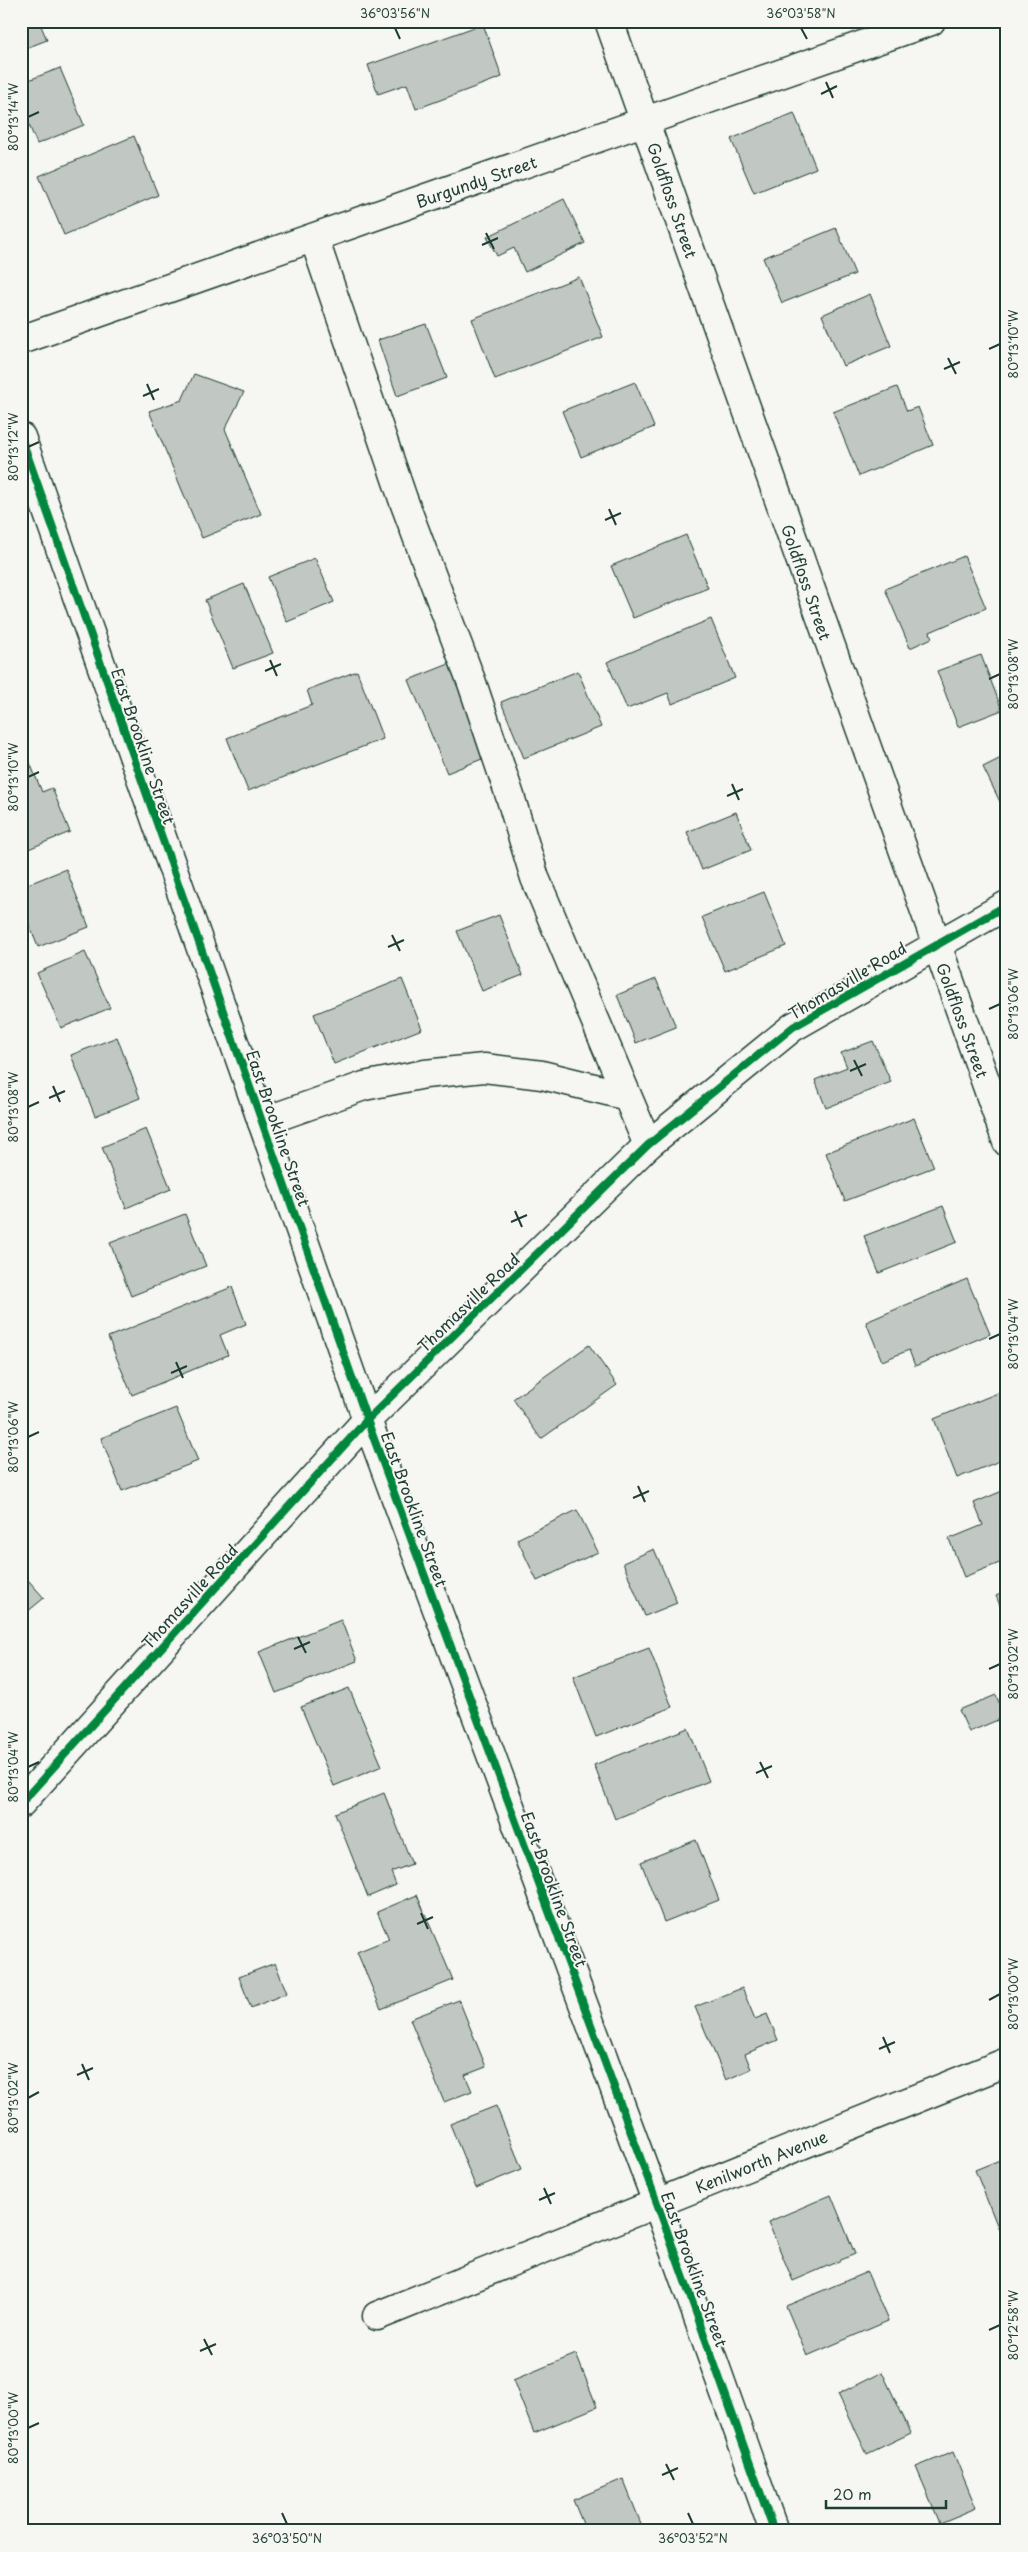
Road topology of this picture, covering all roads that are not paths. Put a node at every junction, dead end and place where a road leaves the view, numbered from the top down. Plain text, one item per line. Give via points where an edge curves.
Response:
1 (610, 21) edge
2 (931, 21) edge
3 (645, 122) junction
4 (314, 238) junction
5 (21, 340) edge
6 (21, 437) edge
7 (1007, 905) edge
8 (935, 944) junction
9 (627, 1096) junction
10 (262, 1122) junction
11 (1007, 1142) edge
12 (648, 1145) junction
13 (367, 1420) junction
14 (21, 1803) edge
15 (1007, 2062) edge
16 (657, 2203) junction
17 (377, 2316) dead end
18 (774, 2531) edge

1 - 3 street, Goldfloss Street
2 - 3 street, Burgundy Street
3 - 4 street, Burgundy Street
3 - 8 street, Goldfloss Street
4 - 5 street, Burgundy Street
4 - 9 street via 403,498 472,683 534,878
6 - 10 street, East Brookline Street
7 - 8 street, Thomasville Road
8 - 11 street, Goldfloss Street
8 - 12 street, Thomasville Road via 793,1027
9 - 10 street via 542,1075 484,1068 425,1074 364,1086
9 - 12 street
10 - 13 street, East Brookline Street
12 - 13 street, Thomasville Road
13 - 14 street, Thomasville Road
13 - 16 street, East Brookline Street
15 - 16 street, Kenilworth Avenue
16 - 17 street, Kenilworth Avenue
16 - 18 street, East Brookline Street

